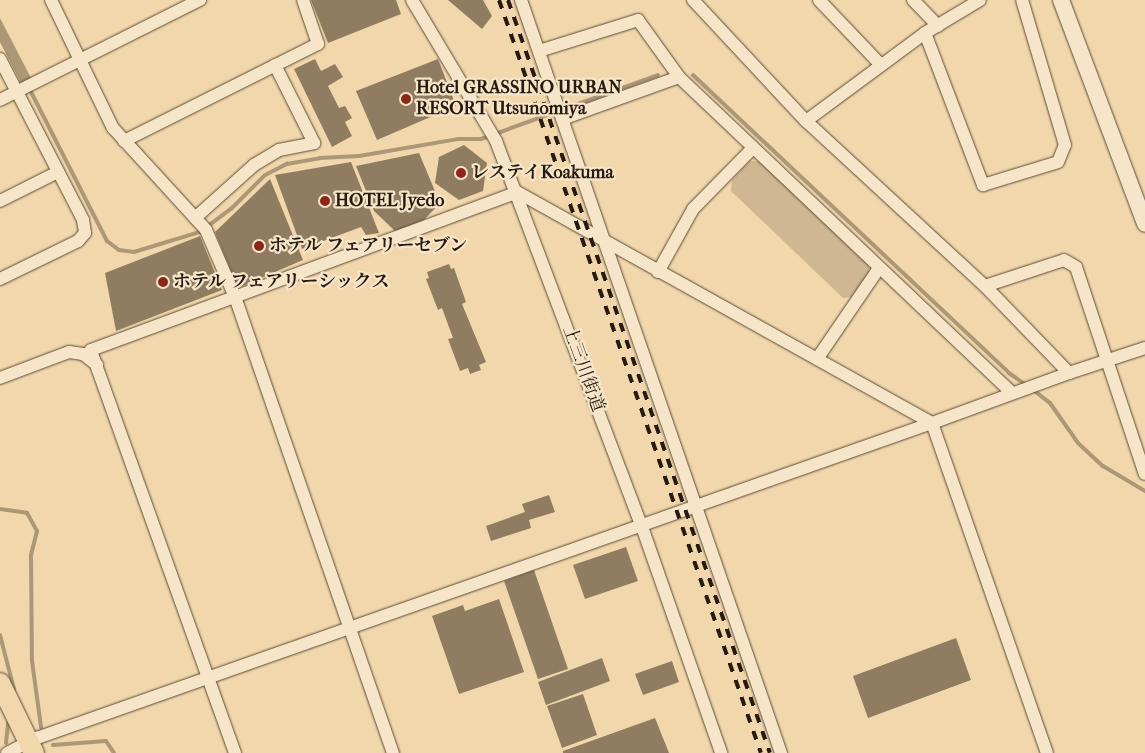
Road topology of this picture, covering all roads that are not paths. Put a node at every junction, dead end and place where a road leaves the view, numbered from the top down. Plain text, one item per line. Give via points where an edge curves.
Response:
1 (51, 0) edge
2 (200, 0) edge
3 (303, 0) edge
4 (412, 0) edge
5 (520, 0) edge
6 (693, 0) edge
7 (819, 0) edge
8 (913, 0) edge
9 (980, 0) edge
10 (1022, 0) edge
11 (1061, 0) edge
12 (938, 26) junction
13 (925, 33) junction
14 (539, 52) junction
15 (0, 59) edge
16 (81, 60) junction
17 (275, 65) junction
18 (881, 65) junction
19 (679, 77) junction
20 (17, 92) junction
21 (0, 100) edge
22 (562, 119) junction
23 (806, 121) junction
24 (124, 141) junction
25 (752, 148) junction
26 (58, 172) junction
27 (517, 192) junction
28 (0, 202) edge
29 (195, 218) junction
30 (1145, 224) edge
31 (605, 242) junction
32 (879, 268) junction
33 (658, 272) junction
34 (0, 279) edge
35 (984, 286) junction
36 (234, 297) junction
37 (1145, 348) edge
38 (817, 359) junction
39 (1107, 360) junction
40 (96, 365) junction
41 (1069, 373) junction
42 (0, 378) edge
43 (1012, 393) junction
44 (932, 423) junction
45 (1145, 474) edge
46 (695, 505) junction
47 (641, 524) junction
48 (350, 627) junction
49 (208, 677) junction
50 (0, 683) edge
51 (31, 747) edge
52 (7, 753) edge
53 (235, 753) edge
54 (393, 753) edge
55 (721, 753) edge
56 (781, 753) edge
57 (1047, 753) edge

1 - 16 street
2 - 16 street
3 - 17 street via 318,44
4 - 27 street, 上三川街道 via 496,141
5 - 14 street
6 - 23 street
7 - 18 street
8 - 12 street
9 - 12 street
10 - 13 street via 1066,145 1058,162 983,185
11 - 30 street
12 - 13 street
13 - 18 street
14 - 19 street via 638,20
14 - 22 street
15 - 20 street
16 - 20 street
16 - 24 street via 114,128
17 - 24 street
17 - 29 street via 314,143 279,150 254,165
18 - 23 street
19 - 22 street
19 - 25 street
20 - 21 street
20 - 26 street
22 - 31 street
23 - 35 street
24 - 29 street
25 - 32 street
25 - 33 street via 693,209
26 - 28 street
26 - 34 street via 83,220 85,233 78,241
27 - 31 street
27 - 36 street
27 - 47 street, 上三川街道
29 - 36 street via 206,230
31 - 33 street
31 - 46 street
32 - 38 street
32 - 43 street
33 - 38 street
35 - 39 street via 1064,260 1076,267
35 - 41 street
36 - 40 street via 92,350
36 - 48 street
37 - 39 street
38 - 44 street
39 - 41 street
39 - 45 street
40 - 42 street via 83,354 69,352
40 - 49 street
41 - 43 street
43 - 44 street
44 - 46 street
44 - 57 street
46 - 47 street
46 - 56 street
47 - 48 street
47 - 55 street, 上三川街道
48 - 49 street
48 - 54 street
49 - 51 street
49 - 53 street
50 - 51 main road
51 - 52 street

